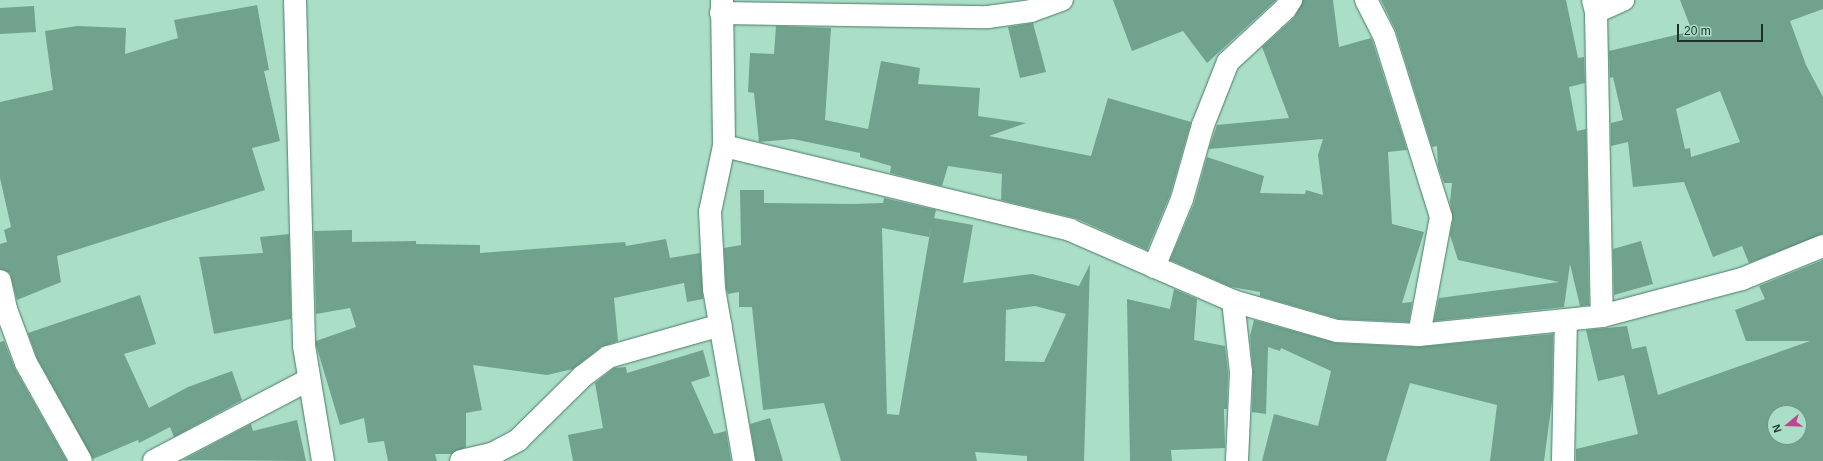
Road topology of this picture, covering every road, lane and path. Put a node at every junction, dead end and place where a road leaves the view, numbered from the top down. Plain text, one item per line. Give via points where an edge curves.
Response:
1 (295, 0) edge
2 (1062, 0) edge
3 (1291, 0) edge
4 (1366, 0) edge
5 (1623, 0) edge
6 (721, 6) edge
7 (1594, 6) edge
8 (724, 146) junction
9 (1823, 246) edge
10 (1154, 267) junction
11 (0, 281) edge
12 (1233, 301) junction
13 (1602, 316) junction
14 (1566, 321) junction
15 (721, 325) junction
16 (1419, 335) junction
17 (308, 380) junction
18 (81, 461) edge
19 (154, 461) edge
20 (323, 461) edge
21 (462, 461) edge
22 (744, 461) edge
23 (1237, 461) edge
24 (1563, 461) edge

1 - 17 street via 303,317
2 - 6 street via 1031,11 988,17
3 - 10 street via 1285,10 1228,62 1203,125 1182,199
4 - 16 street via 1384,35 1441,218
5 - 7 street
6 - 8 street
7 - 13 street
8 - 10 street via 1070,230
8 - 15 street via 710,212 714,289
9 - 13 street via 1742,279
10 - 12 street
11 - 18 street via 6,309 26,363
12 - 16 street via 1337,331
12 - 23 street via 1241,372
13 - 14 street
14 - 16 street
14 - 24 street
15 - 21 street via 608,357 583,376 518,440 492,454
15 - 22 street
17 - 19 street
17 - 20 street

